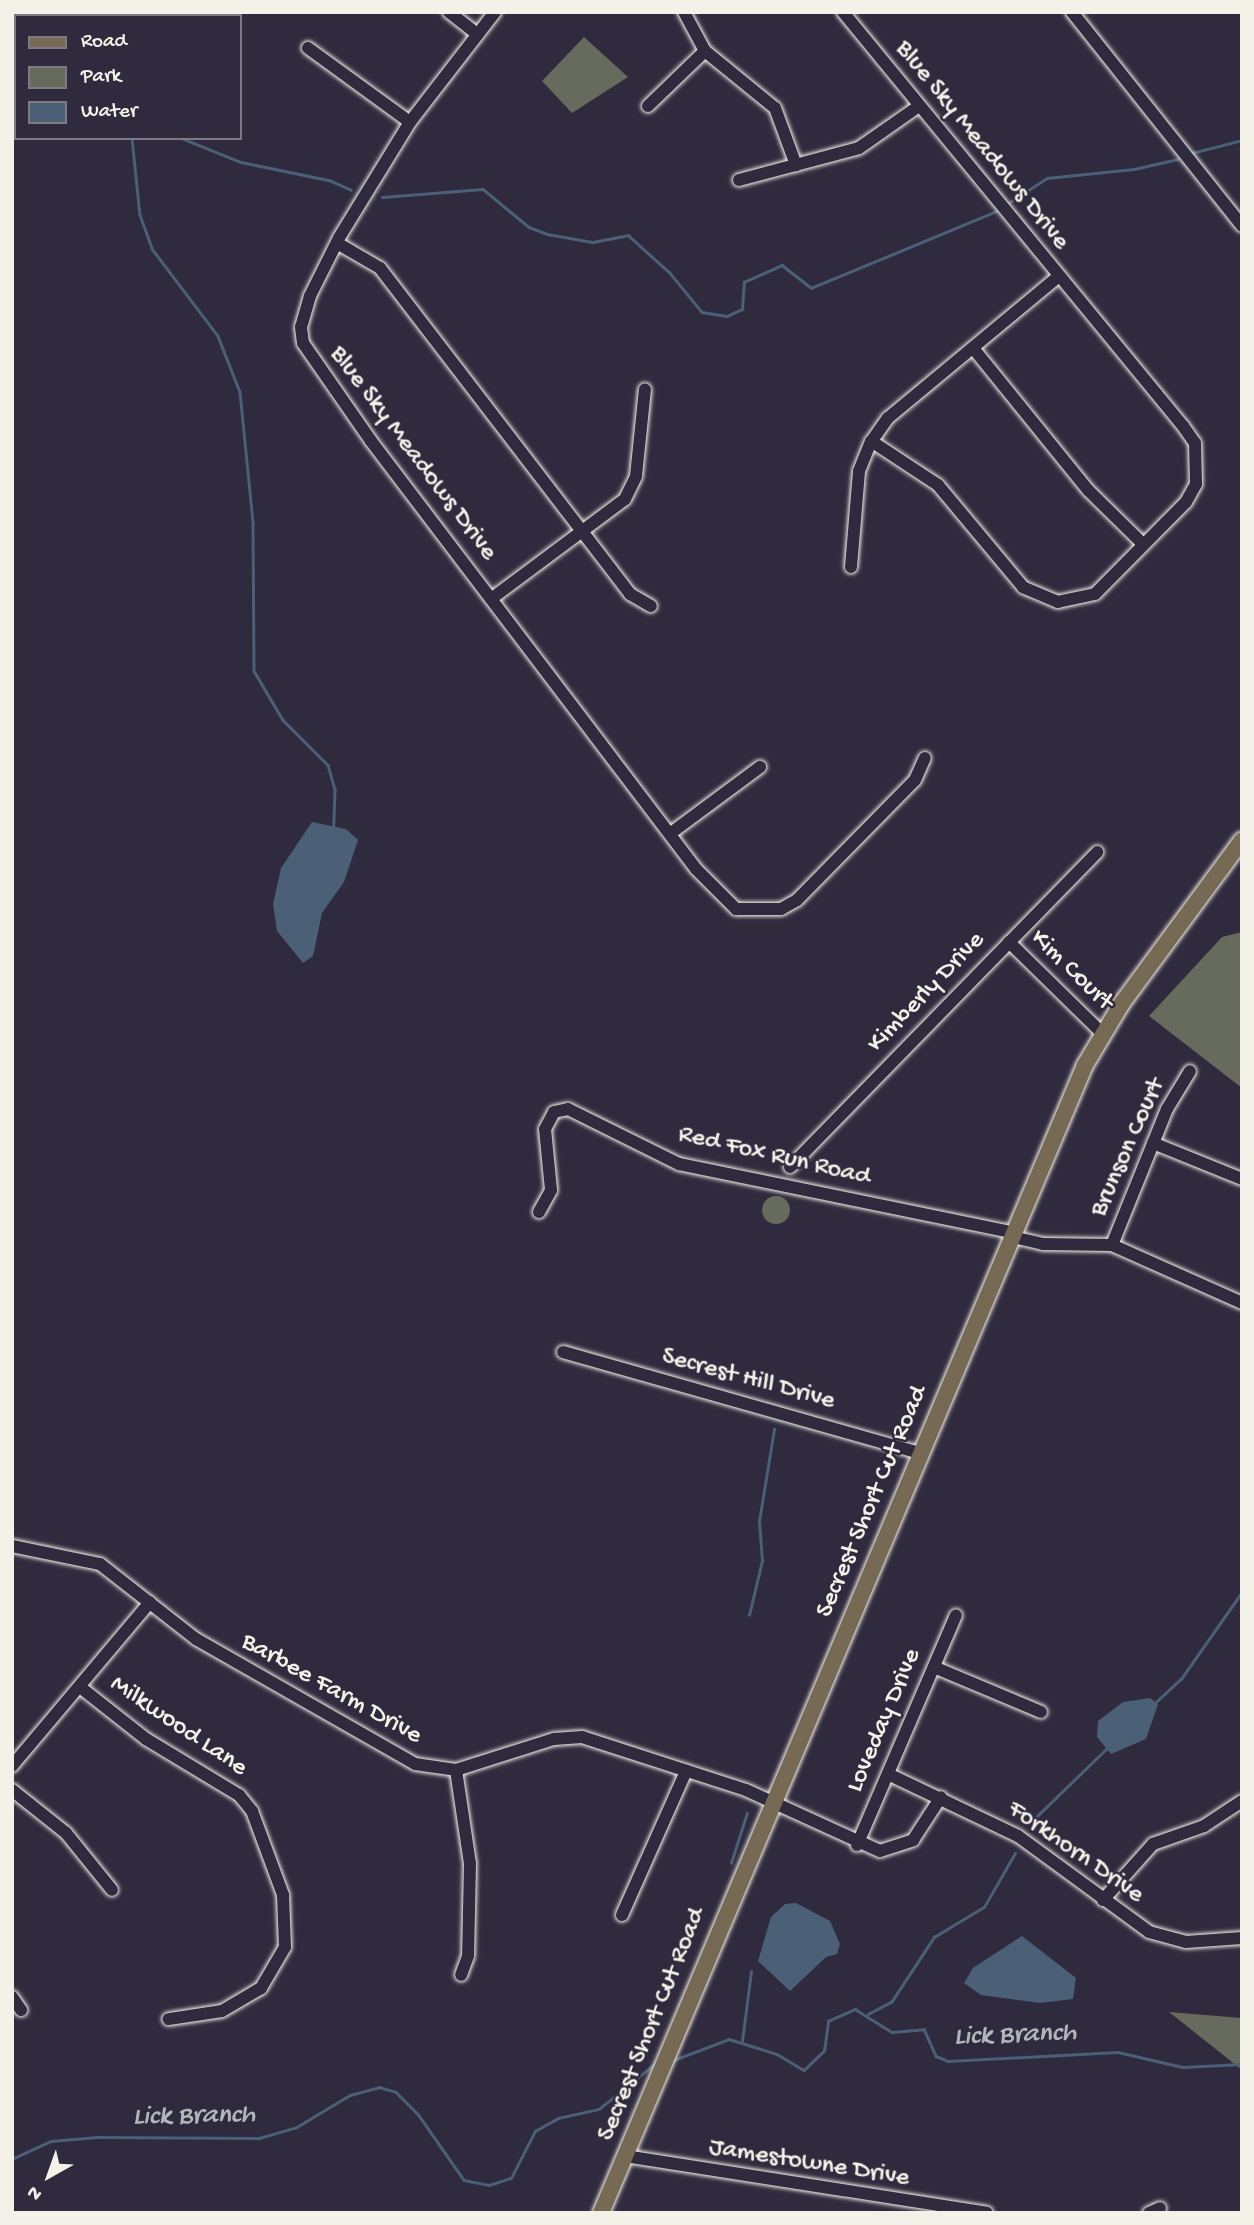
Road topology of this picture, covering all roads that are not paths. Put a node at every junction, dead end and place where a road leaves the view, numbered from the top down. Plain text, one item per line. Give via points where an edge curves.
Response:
1 (449, 12) edge
2 (495, 12) edge
3 (684, 12) edge
4 (843, 12) edge
5 (1072, 12) edge
6 (477, 34) junction
7 (308, 48) dead end
8 (705, 51) junction
9 (648, 106) dead end
10 (919, 106) junction
11 (410, 122) junction
12 (796, 165) junction
13 (738, 180) dead end
14 (1242, 226) edge
15 (337, 243) junction
16 (1059, 276) junction
17 (973, 348) junction
18 (645, 389) dead end
19 (871, 441) junction
20 (582, 532) junction
21 (1143, 544) junction
22 (852, 567) dead end
23 (491, 599) junction
24 (651, 606) dead end
25 (925, 758) dead end
26 (760, 767) dead end
27 (671, 833) junction
28 (1242, 840) edge
29 (1097, 852) dead end
30 (1009, 942) junction
31 (1102, 1033) junction
32 (1190, 1071) dead end
33 (1153, 1143) junction
34 (790, 1167) dead end
35 (1242, 1180) edge
36 (539, 1212) dead end
37 (1014, 1235) junction
38 (1112, 1245) junction
39 (1242, 1303) edge
40 (564, 1352) dead end
41 (920, 1453) junction
42 (12, 1546) edge
43 (150, 1602) junction
44 (956, 1615) dead end
45 (934, 1667) junction
46 (80, 1687) junction
47 (1041, 1712) dead end
48 (12, 1766) edge
49 (456, 1770) junction
50 (686, 1771) junction
51 (888, 1774) junction
52 (12, 1790) edge
53 (941, 1797) junction
54 (771, 1801) junction
55 (1242, 1801) edge
56 (856, 1845) junction
57 (112, 1890) dead end
58 (1103, 1900) junction
59 (622, 1915) dead end
60 (1242, 1938) edge
61 (461, 1975) dead end
62 (12, 1997) edge
63 (21, 2010) dead end
64 (169, 2019) dead end
65 (625, 2156) junction
66 (601, 2213) edge
67 (987, 2213) edge

1 - 6 street
2 - 6 street, Blue Sky Meadows Drive
3 - 8 street
4 - 10 street, Blue Sky Meadows Drive
5 - 14 street
6 - 11 street, Blue Sky Meadows Drive
7 - 11 street
8 - 9 street
8 - 12 street via 775,108
10 - 12 street via 876,141
10 - 16 street, Blue Sky Meadows Drive
11 - 15 street, Blue Sky Meadows Drive
12 - 13 street
15 - 20 street via 380,268
15 - 23 street, Blue Sky Meadows Drive via 310,296 301,327 303,343
16 - 17 street
16 - 21 street, Blue Sky Meadows Drive via 1195,443 1196,484
17 - 19 street via 888,418
17 - 21 street via 1088,490
18 - 20 street via 636,476 625,499
19 - 21 street, Blue Sky Meadows Drive via 938,485 1023,587 1040,598 1077,602 1096,594
19 - 22 street via 859,471
20 - 23 street
20 - 24 street via 630,594
23 - 27 street, Blue Sky Meadows Drive
25 - 27 street, Blue Sky Meadows Drive via 915,779 797,900 781,909 736,909 717,895
26 - 27 street
28 - 31 main road, Secrest Short Cut Road
29 - 30 street, Kimberly Drive
30 - 31 street, Kim Court
30 - 34 street, Kimberly Drive
31 - 37 main road, Secrest Short Cut Road
32 - 33 street, Brunson Court
33 - 35 street
33 - 38 street, Brunson Court
36 - 37 street, Red Fox Run Road via 551,1190 545,1129 554,1112 568,1108 679,1164
37 - 38 street, Red Fox Run Road via 1043,1244
37 - 41 main road, Secrest Short Cut Road
38 - 39 street
40 - 41 street, Secrest Hill Drive
41 - 54 main road, Secrest Short Cut Road
42 - 43 street, Barbee Farm Drive via 88,1559
43 - 46 street
43 - 49 street, Barbee Farm Drive via 241,1668 394,1753 415,1764
44 - 45 street, Loveday Drive
45 - 47 street
45 - 51 street, Loveday Drive
46 - 48 street
46 - 64 street, Milkwood Lane via 146,1739 239,1795 252,1811 283,1895 285,1947 261,1988 222,2011
49 - 50 street, Barbee Farm Drive via 565,1737 582,1737
49 - 61 street via 470,1864 468,1956
50 - 54 street, Barbee Farm Drive
50 - 59 street
51 - 53 street, Forkhorn Drive
51 - 56 street, Loveday Drive
52 - 57 street via 66,1833
53 - 56 street via 914,1840 880,1851
53 - 58 street, Forkhorn Drive via 1018,1836
54 - 56 street, Barbee Farm Drive
54 - 65 main road, Secrest Short Cut Road
55 - 58 street via 1204,1826 1153,1844
58 - 60 street, Forkhorn Drive via 1149,1932 1218,1943
62 - 63 street
65 - 66 main road, Secrest Short Cut Road
65 - 67 street, Jamestowne Drive

